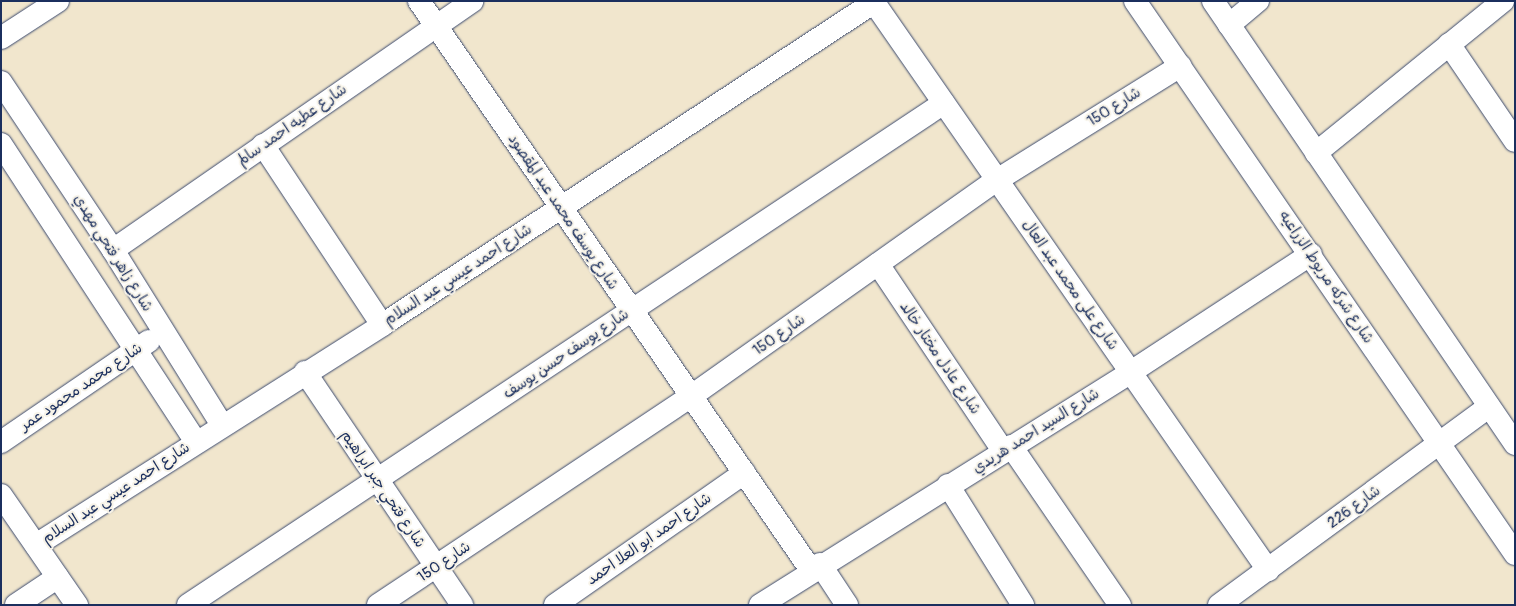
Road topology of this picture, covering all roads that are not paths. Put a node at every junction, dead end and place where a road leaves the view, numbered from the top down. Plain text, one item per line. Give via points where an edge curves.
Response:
1 (58, 1) edge
2 (419, 1) edge
3 (472, 1) edge
4 (1135, 1) edge
5 (1213, 1) edge
6 (1258, 1) edge
7 (1503, 1) edge
8 (874, 2) edge
9 (436, 25) junction
10 (1229, 25) junction
11 (1, 38) edge
12 (1449, 44) junction
13 (1180, 66) junction
14 (1, 82) edge
15 (944, 103) junction
16 (1515, 141) edge
17 (263, 145) junction
18 (1316, 153) junction
19 (4, 155) edge
20 (997, 180) junction
21 (559, 209) junction
22 (113, 250) junction
23 (1311, 254) junction
24 (878, 264) junction
25 (630, 311) junction
26 (382, 324) junction
27 (162, 332) junction
28 (136, 349) junction
29 (305, 372) junction
30 (1131, 372) junction
31 (690, 397) junction
32 (1489, 407) junction
33 (222, 425) junction
34 (1, 442) edge
35 (196, 442) junction
36 (1439, 444) junction
37 (1515, 444) edge
38 (1007, 449) junction
39 (744, 473) junction
40 (376, 480) junction
41 (948, 485) junction
42 (1, 495) edge
43 (36, 545) junction
44 (1515, 554) edge
45 (436, 567) junction
46 (815, 567) junction
47 (1268, 570) junction
48 (58, 577) junction
49 (16, 605) edge
50 (77, 605) edge
51 (188, 605) edge
52 (378, 605) edge
53 (462, 605) edge
54 (555, 605) edge
55 (760, 605) edge
56 (847, 605) edge
57 (1023, 605) edge
58 (1120, 605) edge
59 (1219, 605) edge

1 - 11 street
2 - 9 street, شارع يوسف محمد عبد المقصود
3 - 9 street, شارع عطيه احمد سالم
4 - 13 street, شارع شركه مريوط الزراعيه
5 - 10 street
6 - 10 street
7 - 12 street
8 - 15 street, شارع على محمد عبد العال
8 - 21 street, شارع احمد عيسي عبد السلام
9 - 17 street, شارع عطيه احمد سالم
9 - 21 street, شارع يوسف محمد عبد المقصود
10 - 18 street
12 - 16 street
12 - 18 street
13 - 20 street, شارع 150
13 - 23 street, شارع شركه مريوط الزراعيه
14 - 22 street, شارع زاهر فتحي مهدي
15 - 20 street, شارع على محمد عبد العال
15 - 25 street, شارع يوسف حسن يوسف
17 - 22 street, شارع عطيه احمد سالم
17 - 26 street
18 - 32 street
19 - 28 street
20 - 24 street, شارع 150
20 - 30 street, شارع على محمد عبد العال
21 - 25 street, شارع يوسف محمد عبد المقصود
21 - 26 street, شارع احمد عيسي عبد السلام
22 - 27 street, شارع زاهر فتحي مهدي
23 - 30 street, شارع السيد احمد هريدي
23 - 36 street, شارع شركه مريوط الزراعيه
24 - 31 street, شارع 150
24 - 38 street, شارع عادل مختار خالد
25 - 31 street, شارع يوسف محمد عبد المقصود
25 - 40 street, شارع يوسف حسن يوسف
26 - 29 street, شارع احمد عيسي عبد السلام
27 - 28 street, شارع محمد محمود عمر
27 - 33 street, شارع زاهر فتحي مهدي
28 - 34 street, شارع محمد محمود عمر
28 - 35 street
29 - 33 street, شارع احمد عيسي عبد السلام
29 - 40 street, شارع فتحي جبر ابراهيم
30 - 38 street, شارع السيد احمد هريدي
30 - 47 street, شارع على محمد عبد العال
31 - 39 street, شارع يوسف محمد عبد المقصود
31 - 45 street, شارع 150
32 - 36 street, شارع 226
32 - 37 street
33 - 35 street, شارع احمد عيسي عبد السلام
35 - 43 street, شارع احمد عيسي عبد السلام
36 - 44 street, شارع شركه مريوط الزراعيه
36 - 47 street, شارع 226
38 - 41 street, شارع السيد احمد هريدي
38 - 58 street, شارع عادل مختار خالد
39 - 46 street, شارع يوسف محمد عبد المقصود
39 - 54 street, شارع احمد ابو العلا احمد
40 - 45 street, شارع فتحي جبر ابراهيم
40 - 51 street, شارع يوسف حسن يوسف
41 - 46 street, شارع السيد احمد هريدي
41 - 57 street
42 - 43 street
43 - 48 street
45 - 52 street, شارع 150
45 - 53 street, شارع فتحي جبر ابراهيم
46 - 55 street, شارع السيد احمد هريدي
46 - 56 street, شارع يوسف محمد عبد المقصود
47 - 59 street, شارع 226
48 - 49 street
48 - 50 street

